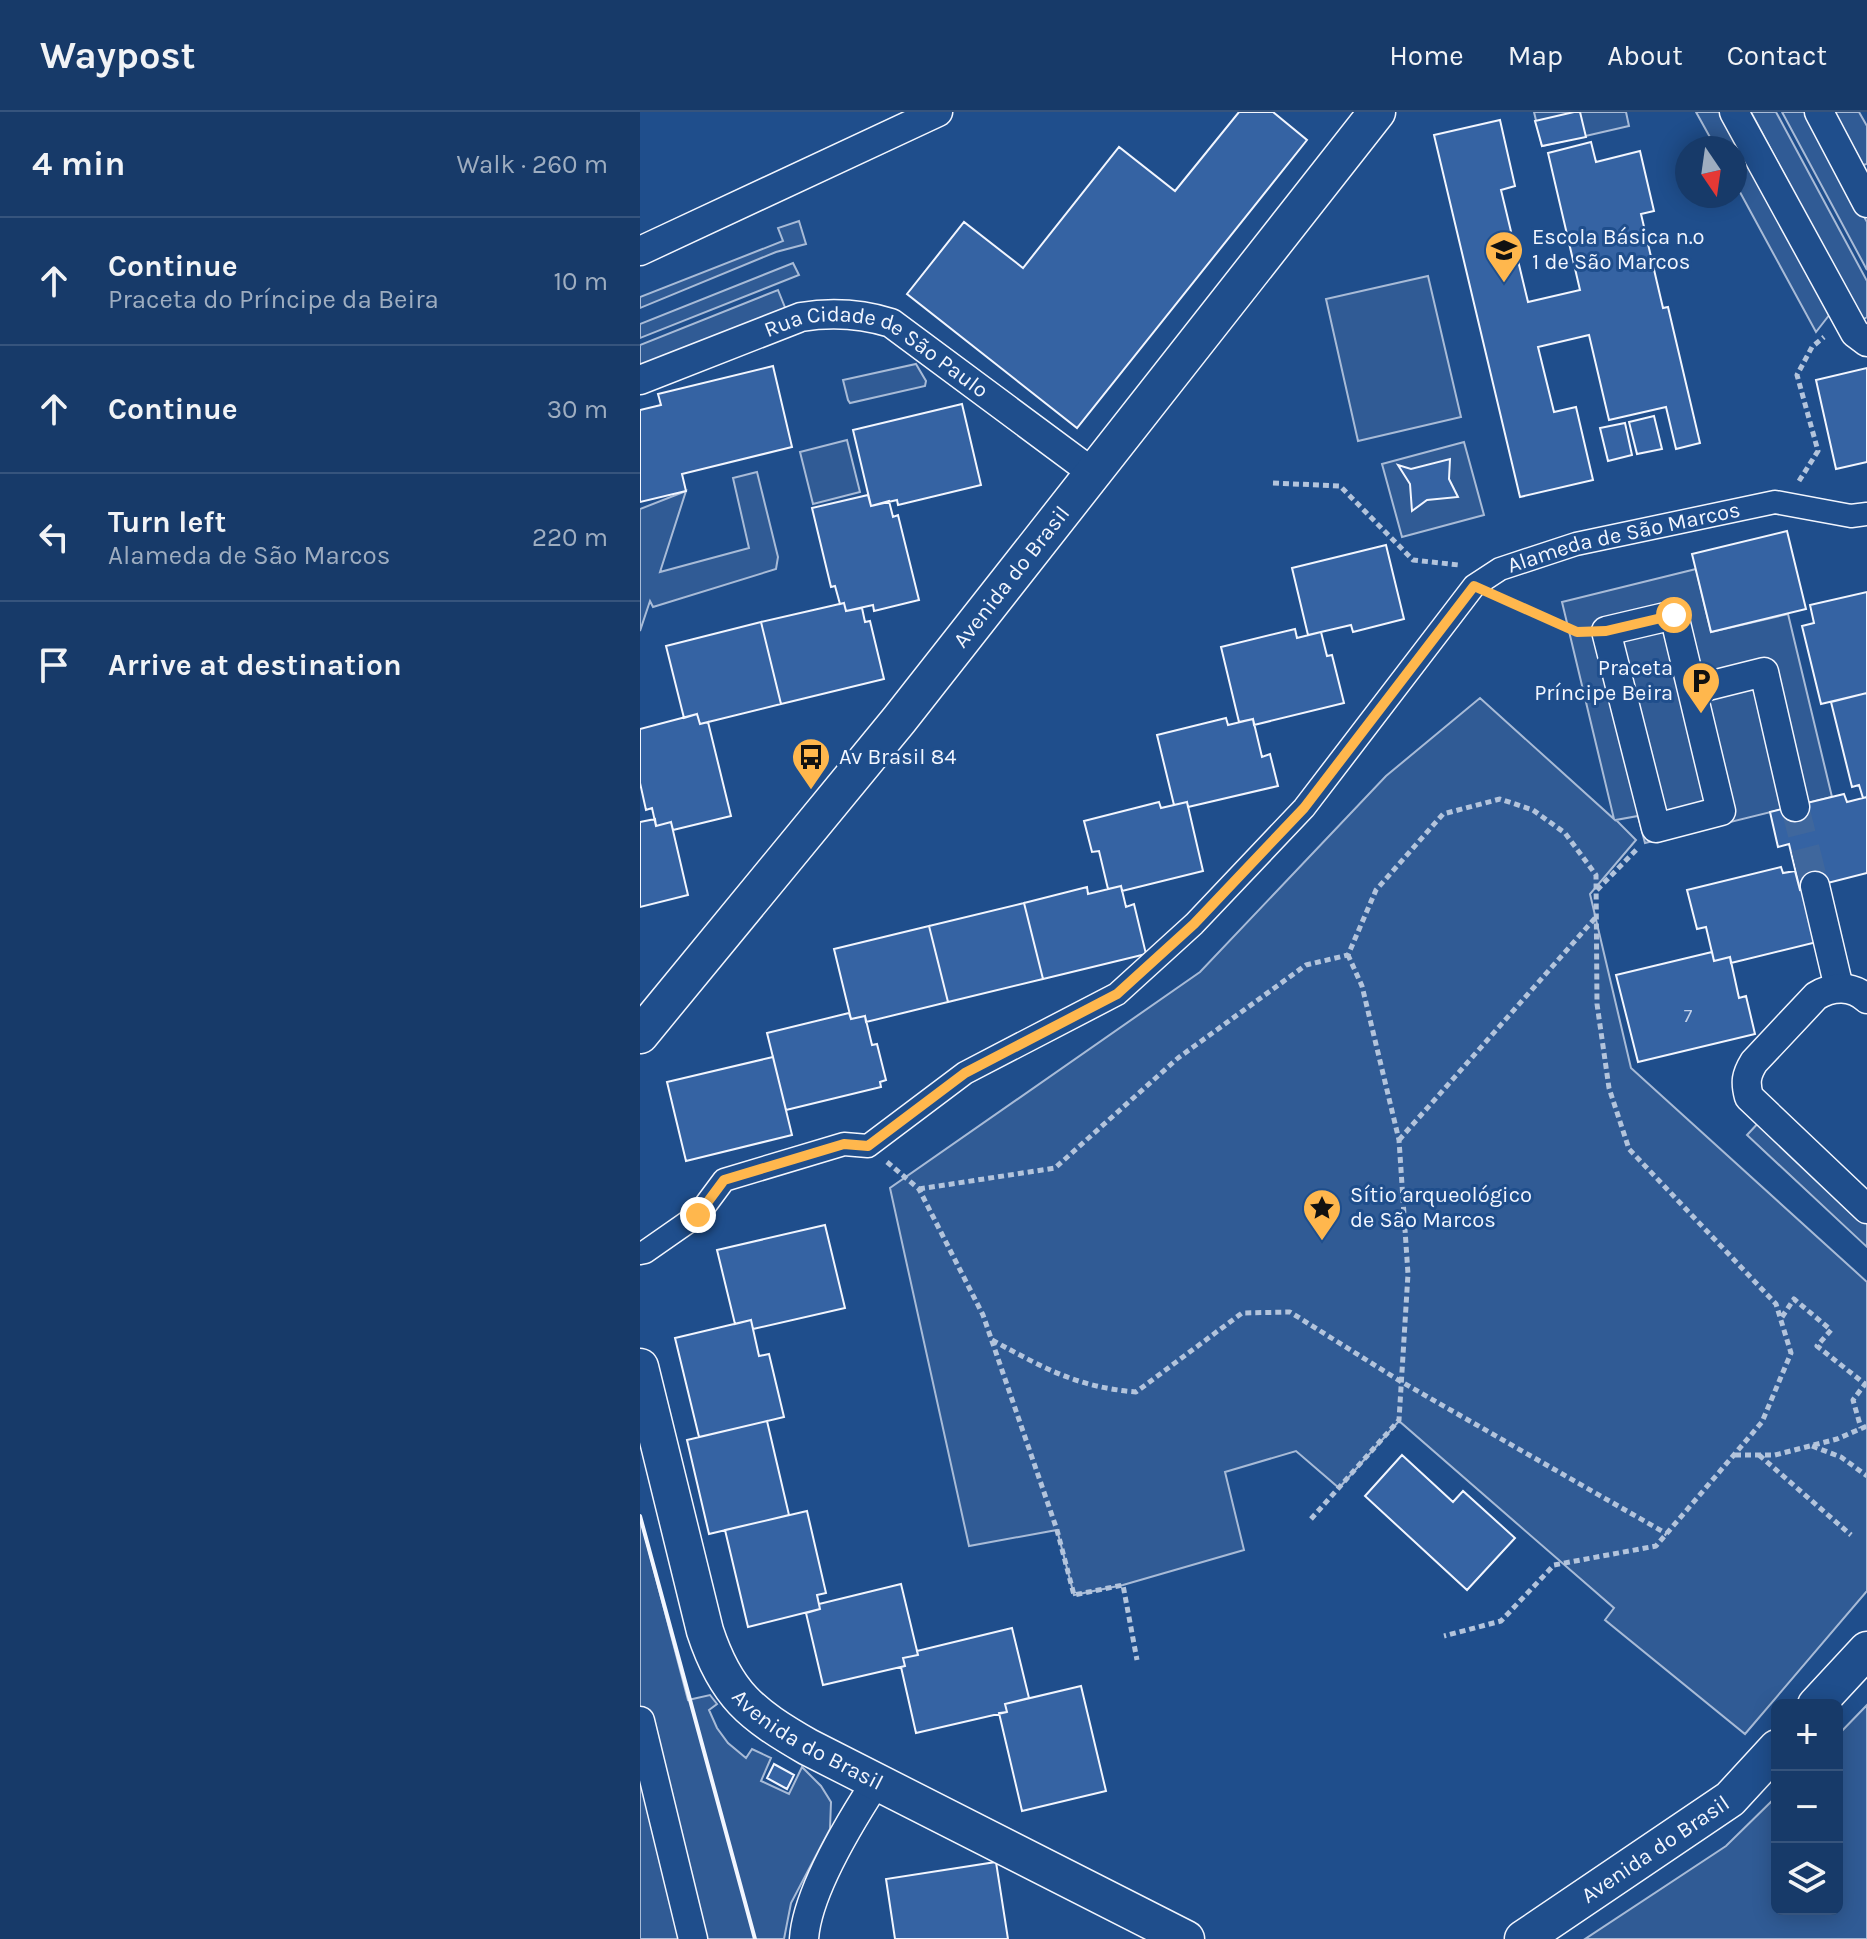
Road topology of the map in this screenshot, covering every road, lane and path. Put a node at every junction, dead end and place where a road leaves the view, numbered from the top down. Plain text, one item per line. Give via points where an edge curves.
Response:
1 (938, 112) edge
2 (1377, 112) edge
3 (1734, 112) edge
4 (1819, 112) edge
5 (1867, 203) edge
6 (640, 251) edge
7 (1847, 319) junction
8 (1867, 342) edge
9 (640, 380) edge
10 (1093, 473) junction
11 (1273, 483) dead end
12 (1784, 504) junction
13 (1867, 514) edge
14 (1500, 569) junction
15 (1474, 586) junction
16 (1606, 631) junction
17 (1692, 690) junction
18 (1795, 807) tunnel mouth
19 (1656, 828) junction
20 (1815, 886) tunnel mouth
21 (1597, 890) junction
22 (1598, 915) junction
23 (1348, 955) junction
24 (1839, 988) junction
25 (1867, 999) edge
26 (640, 1035) edge
27 (1399, 1140) junction
28 (868, 1146) junction
29 (919, 1189) junction
30 (1865, 1202) edge
31 (640, 1253) edge
32 (1781, 1318) junction
33 (992, 1340) junction
34 (640, 1367) edge
35 (1400, 1381) junction
36 (1864, 1427) edge
37 (1811, 1446) junction
38 (1735, 1455) junction
39 (1759, 1455) junction
40 (1867, 1476) edge
41 (1311, 1519) dead end
42 (1667, 1534) junction
43 (1851, 1535) dead end
44 (1444, 1636) dead end
45 (1867, 1650) edge
46 (1137, 1660) dead end
47 (1822, 1699) edge
48 (640, 1721) edge
49 (1771, 1755) edge
50 (876, 1782) junction
51 (693, 1939) edge
52 (804, 1939) edge
53 (1186, 1939) edge
54 (1523, 1939) edge

1 - 6 street
2 - 10 street, Avenida do Brasil
3 - 7 street
4 - 5 street
7 - 8 street
7 - 12 path via 1812,347 1797,375 1818,451
9 - 10 street, Rua Cidade de São Paulo via 801,317 871,317 891,323
10 - 26 street, Avenida do Brasil
11 - 14 path via 1340,486 1413,560
12 - 13 street, Alameda de São Marcos
12 - 14 street, Alameda de São Marcos via 1576,544
14 - 15 street, Alameda de São Marcos
15 - 16 path via 1577,632
15 - 28 street, Alameda de São Marcos via 1304,808 1194,924 1117,994 965,1073
16 - 17 street via 1674,615
16 - 19 street
17 - 18 street via 1764,672
17 - 19 street via 1721,811
19 - 21 path
20 - 24 street
21 - 22 path
21 - 23 path via 1596,875 1565,833 1533,810 1500,799 1457,810 1443,814 1376,890
22 - 27 path
22 - 32 path via 1597,1004 1609,1088 1629,1149 1776,1304
23 - 27 path via 1362,986
23 - 29 path via 1306,965 1255,1002 1178,1058 1055,1168
24 - 25 street
24 - 30 street via 1816,996 1754,1062 1746,1085 1749,1097
27 - 35 path via 1408,1274
28 - 29 path
28 - 31 street via 844,1144 724,1180 698,1215
29 - 33 path
32 - 36 path via 1794,1299 1831,1330 1817,1346 1865,1384 1853,1400
32 - 38 path via 1791,1353 1762,1422
33 - 35 path via 1062,1377 1136,1392 1242,1313 1290,1312
33 - 46 path via 1074,1595 1123,1585
34 - 50 street, Avenida do Brasil via 705,1631 726,1682 766,1723
35 - 41 path via 1399,1420
35 - 42 path
36 - 37 path
37 - 39 path
37 - 40 path via 1841,1457
38 - 39 path
38 - 42 path
39 - 43 path
42 - 44 path via 1656,1546 1554,1565 1501,1621
45 - 47 street
48 - 51 street
49 - 54 street, Avenida do Brasil via 1730,1799
50 - 52 street via 814,1897
50 - 53 street, Avenida do Brasil

